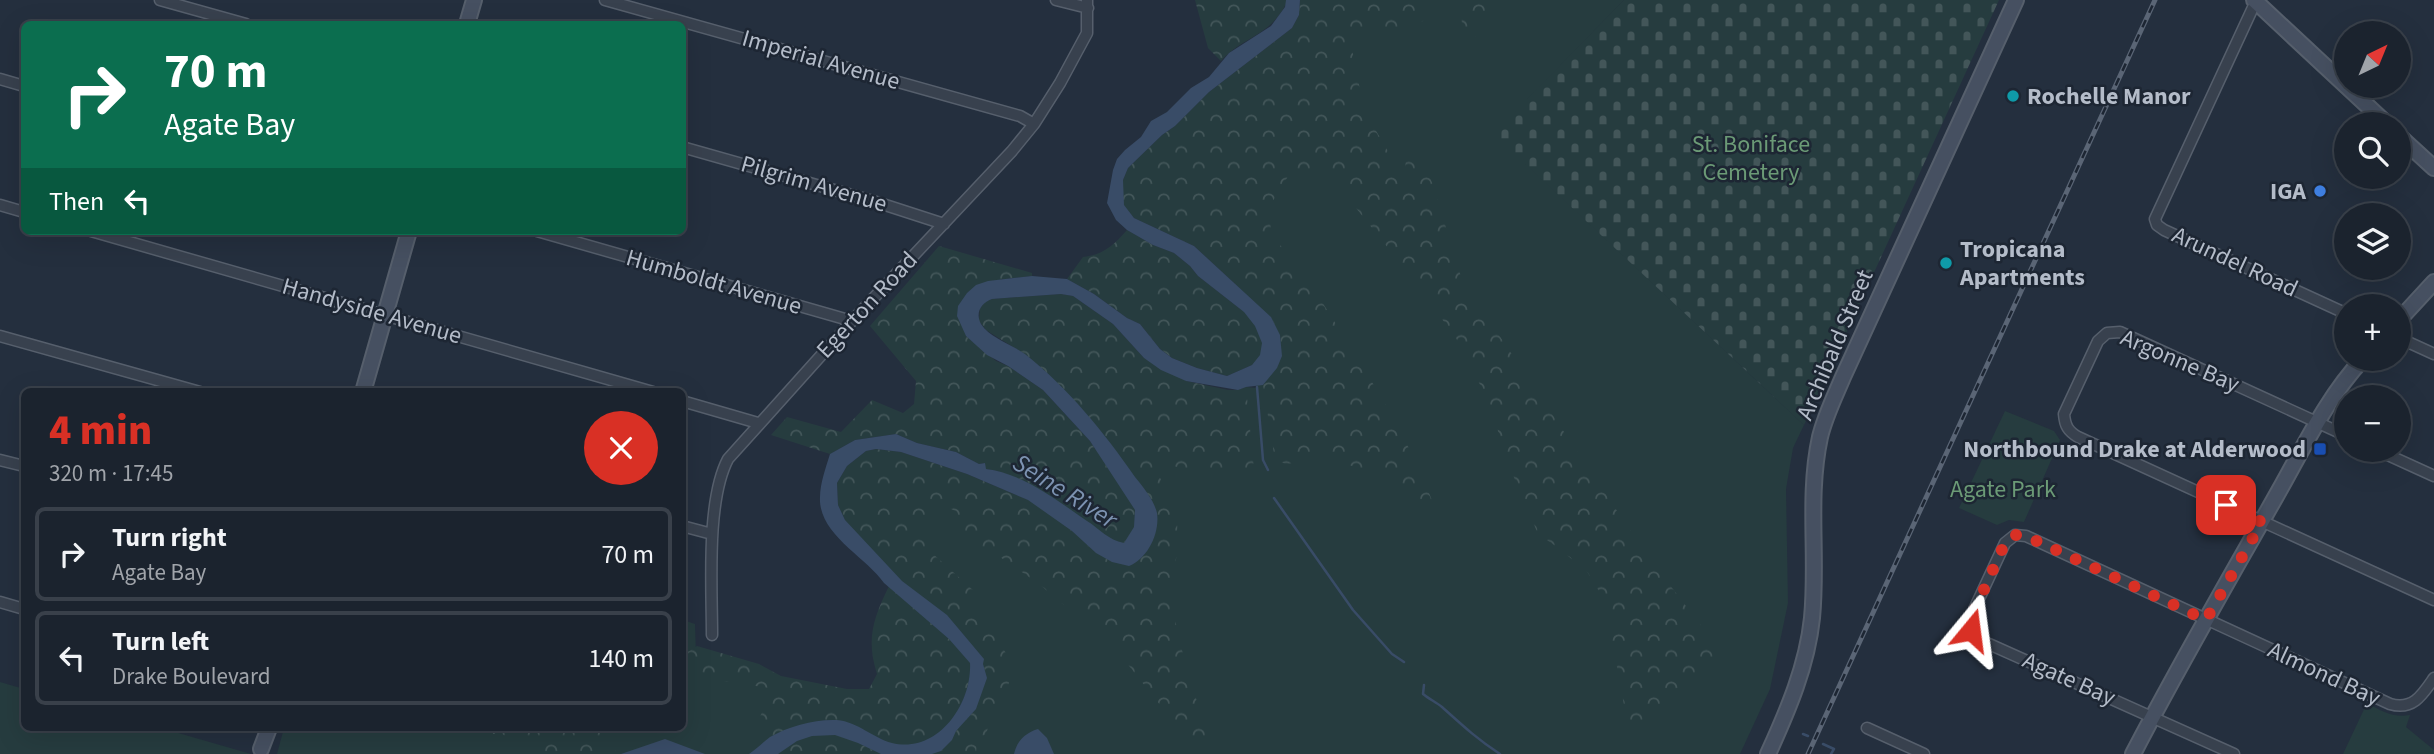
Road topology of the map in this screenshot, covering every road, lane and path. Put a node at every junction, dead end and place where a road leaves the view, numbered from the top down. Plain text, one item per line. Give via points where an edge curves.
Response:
1 (160, 0) edge
2 (474, 0) edge
3 (605, 0) edge
4 (1056, 0) edge
5 (2255, 1) edge
6 (1088, 4) edge
7 (2013, 5) edge
8 (235, 21) edge
9 (468, 21) edge
10 (680, 21) edge
11 (686, 23) edge
12 (0, 79) edge
13 (21, 85) edge
14 (2374, 112) edge
15 (1034, 124) junction
16 (2411, 147) edge
17 (686, 148) edge
18 (2434, 169) edge
19 (0, 205) edge
20 (21, 211) edge
21 (944, 224) junction
22 (105, 235) edge
23 (408, 235) edge
24 (551, 235) edge
25 (2434, 282) edge
26 (2411, 307) edge
27 (2334, 308) edge
28 (385, 314) junction
29 (852, 321) junction
30 (0, 336) edge
31 (2411, 343) edge
32 (2434, 354) edge
33 (2351, 371) edge
34 (186, 388) edge
35 (364, 388) edge
36 (639, 388) edge
37 (686, 402) edge
38 (758, 423) junction
39 (2318, 423) junction
40 (2334, 430) edge
41 (0, 460) edge
42 (2403, 462) edge
43 (21, 465) edge
44 (2434, 476) edge
45 (2262, 522) junction
46 (686, 527) edge
47 (712, 534) junction
48 (2434, 600) edge
49 (0, 603) edge
50 (21, 608) edge
51 (2206, 620) junction
52 (712, 635) dead end
53 (2434, 678) edge
54 (2152, 716) junction
55 (1867, 727) dead end
56 (268, 731) edge
57 (261, 749) dead end
58 (1768, 754) edge
59 (1924, 754) edge
60 (2133, 754) edge
61 (2234, 754) edge

1 - 8 street
2 - 9 street
3 - 10 street, Imperial Avenue
4 - 6 street
5 - 14 street
5 - 27 street, Arundel Road via 2155,219 2164,230
6 - 15 street, Egerton Road via 1087,33
7 - 58 street, Archibald Street via 1843,377 1821,435 1813,496 1813,589 1807,649
11 - 15 street, Imperial Avenue via 1020,116
12 - 13 street
15 - 21 street, Egerton Road
16 - 18 street
17 - 21 street, Pilgrim Avenue
19 - 20 street
21 - 29 street, Egerton Road
22 - 28 street, Handyside Avenue
23 - 28 street
24 - 29 street, Humboldt Avenue
25 - 26 street
28 - 35 street
28 - 36 street, Handyside Avenue
29 - 38 street, Egerton Road
30 - 34 street
31 - 32 street
33 - 39 street
37 - 38 street
38 - 47 street, Egerton Road via 723,469
39 - 40 street, Argonne Bay
39 - 45 street
39 - 45 street, Argonne Bay via 2120,332 2107,332 2098,341 2064,414 2070,433
41 - 43 street
42 - 44 street
45 - 48 street
45 - 51 street
46 - 47 street
47 - 52 street, Egerton Road
49 - 50 street
51 - 53 street, Almond Bay via 2398,706 2419,699
51 - 54 street
51 - 54 street, Agate Bay via 2026,536 2015,535 2005,543 1972,616 1971,630 1980,640
54 - 60 street
54 - 61 street
55 - 59 street
56 - 57 street

